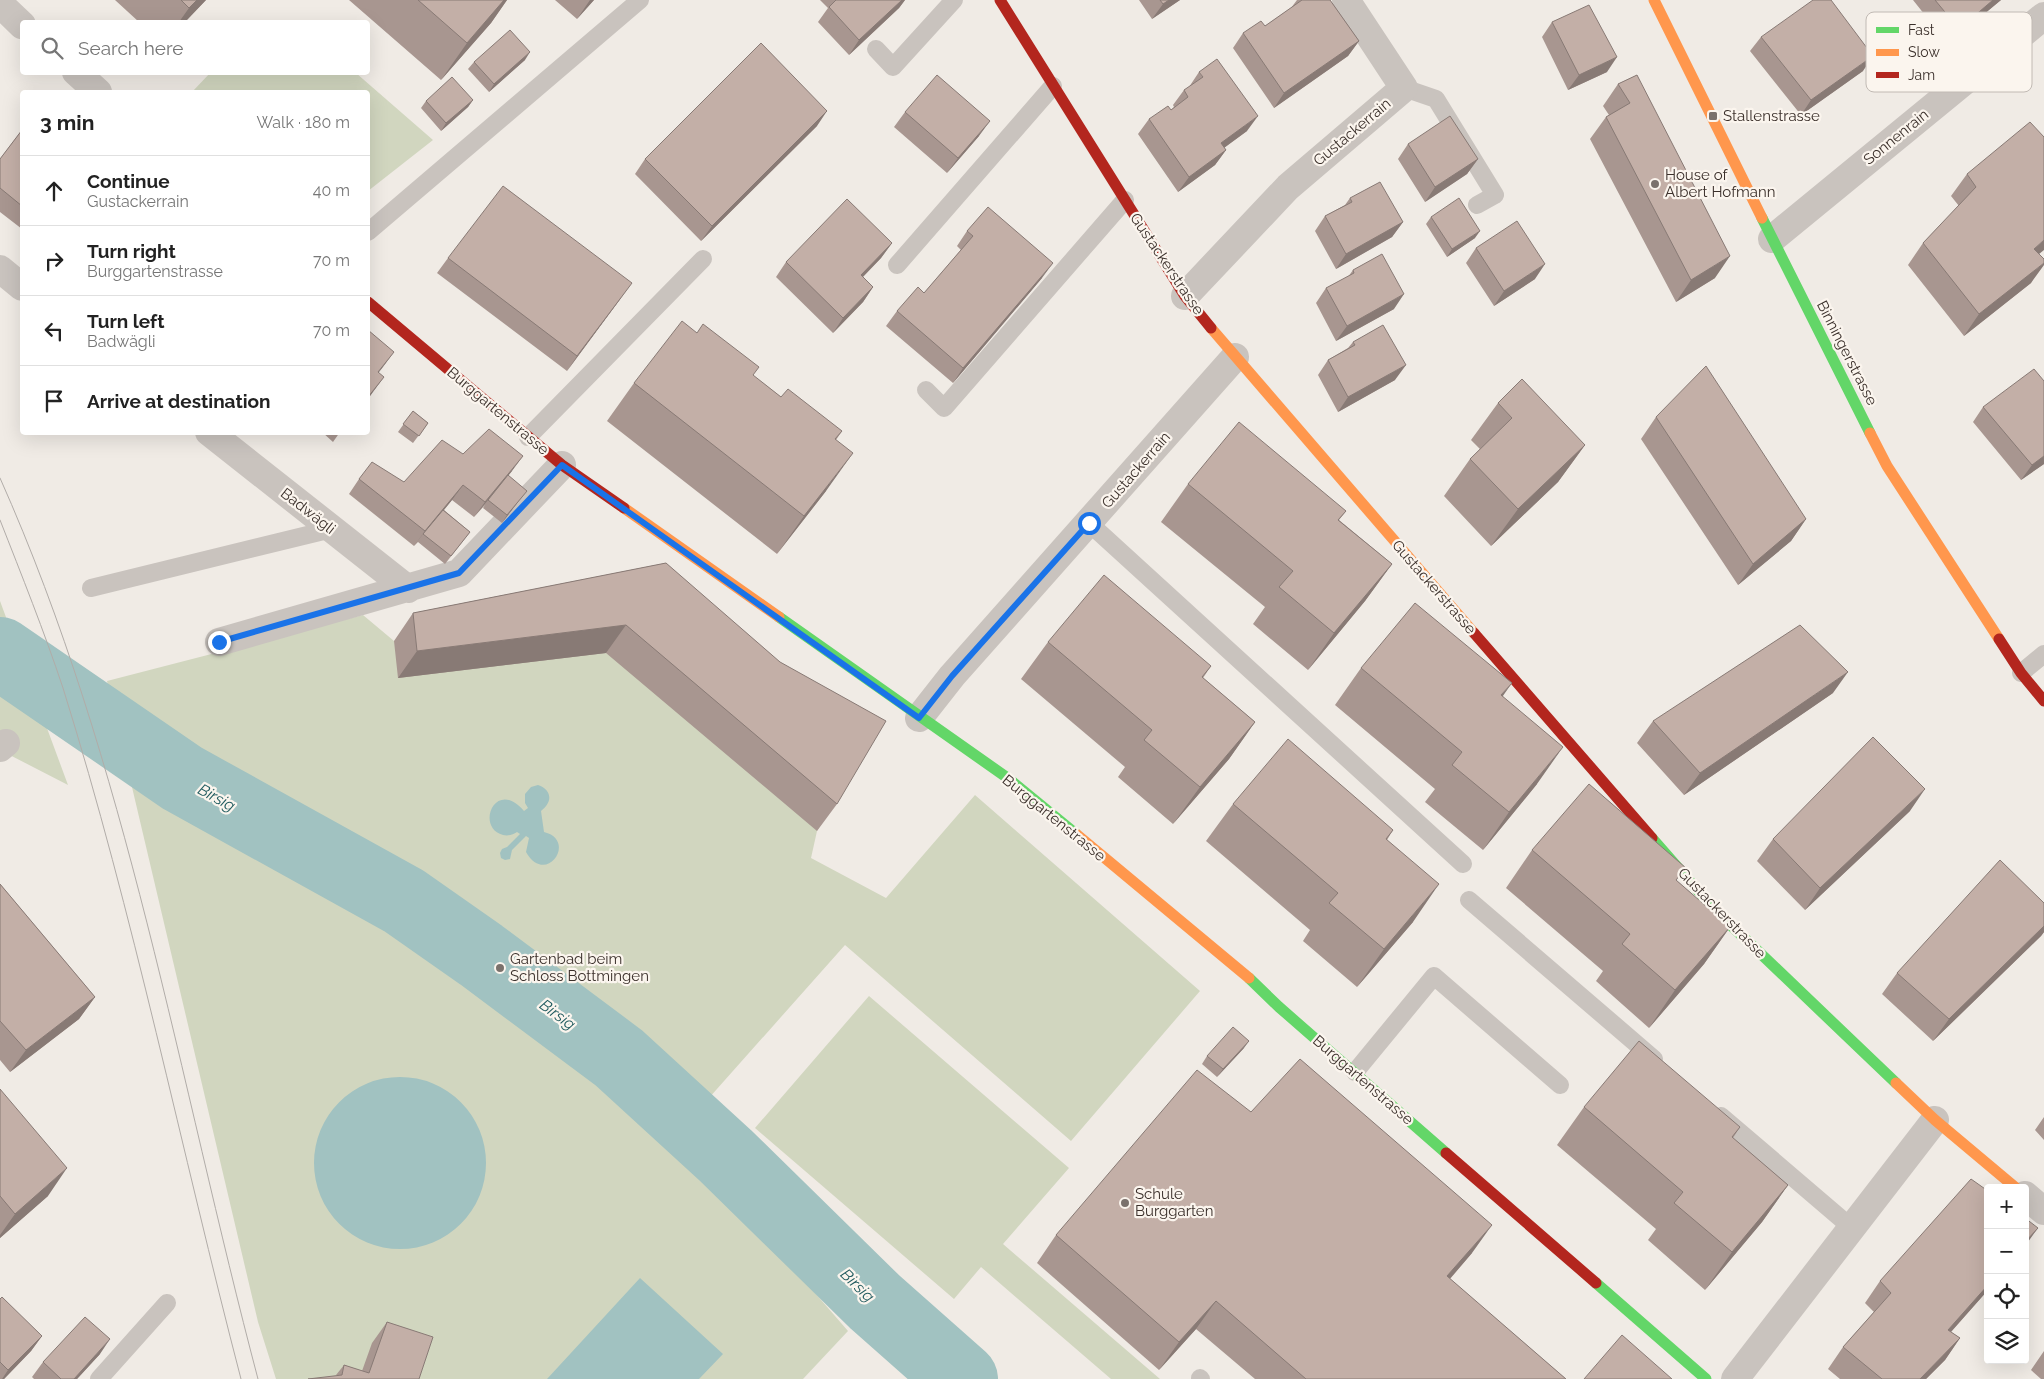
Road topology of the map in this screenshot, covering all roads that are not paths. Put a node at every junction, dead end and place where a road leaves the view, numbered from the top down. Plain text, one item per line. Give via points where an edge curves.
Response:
1 (640, 0) edge
2 (954, 0) edge
3 (1000, 0) edge
4 (1346, 0) edge
5 (1654, 0) edge
6 (0, 4) edge
7 (2044, 16) edge
8 (20, 23) edge
9 (2032, 26) edge
10 (876, 49) dead end
11 (79, 75) edge
12 (1054, 86) junction
13 (1404, 88) junction
14 (96, 90) edge
15 (1951, 92) edge
16 (1125, 200) junction
17 (1477, 205) dead end
18 (370, 230) edge
19 (1772, 239) junction
20 (702, 259) dead end
21 (897, 265) dead end
22 (0, 269) edge
23 (20, 285) edge
24 (1185, 296) junction
25 (370, 304) edge
26 (1235, 357) junction
27 (926, 390) dead end
28 (213, 435) edge
29 (528, 437) junction
30 (562, 465) junction
31 (1089, 523) junction
32 (332, 529) junction
33 (90, 588) dead end
34 (408, 588) junction
35 (219, 642) dead end
36 (2044, 654) edge
37 (2021, 673) junction
38 (2044, 701) edge
39 (919, 718) junction
40 (1463, 864) dead end
41 (1469, 900) dead end
42 (1664, 1067) edge
43 (1355, 1072) junction
44 (1560, 1085) dead end
45 (1709, 1106) edge
46 (1935, 1120) junction
47 (2011, 1184) edge
48 (2029, 1198) edge
49 (2044, 1211) edge
50 (1852, 1228) junction
51 (167, 1303) dead end
52 (99, 1379) edge
53 (1706, 1379) edge
54 (1735, 1379) edge

1 - 18 lane
2 - 10 lane via 893,67
3 - 12 street, Gustackerstrasse
4 - 13 street, Gustackerrain
5 - 19 street, Binningerstrasse
6 - 8 street
7 - 9 street, Sonnenrain
11 - 14 street
12 - 16 street, Gustackerstrasse
12 - 21 lane
13 - 17 lane via 1436,99 1495,195
13 - 24 street, Gustackerrain via 1288,186
15 - 19 street, Sonnenrain
16 - 24 street, Gustackerstrasse
16 - 27 lane via 944,408
19 - 37 street, Binningerstrasse via 1888,466
20 - 29 lane
22 - 23 street
24 - 26 street, Gustackerstrasse
25 - 29 street, Burggartenstrasse
26 - 31 street, Gustackerrain
26 - 46 street, Gustackerstrasse via 1715,910
28 - 32 street, Badwägli
29 - 30 street, Burggartenstrasse
30 - 34 street via 459,573
30 - 39 street, Burggartenstrasse
31 - 39 street, Gustackerrain via 952,676
31 - 40 lane
32 - 33 lane
32 - 34 street, Badwägli
34 - 35 street
36 - 37 lane
37 - 38 street, Binningerstrasse
39 - 43 street, Burggartenstrasse via 1009,779 1256,984
41 - 42 lane
43 - 44 lane via 1434,976
43 - 53 street, Burggartenstrasse
45 - 50 lane
46 - 47 street, Gustackerstrasse
46 - 50 street
48 - 49 street
50 - 54 street
51 - 52 lane

